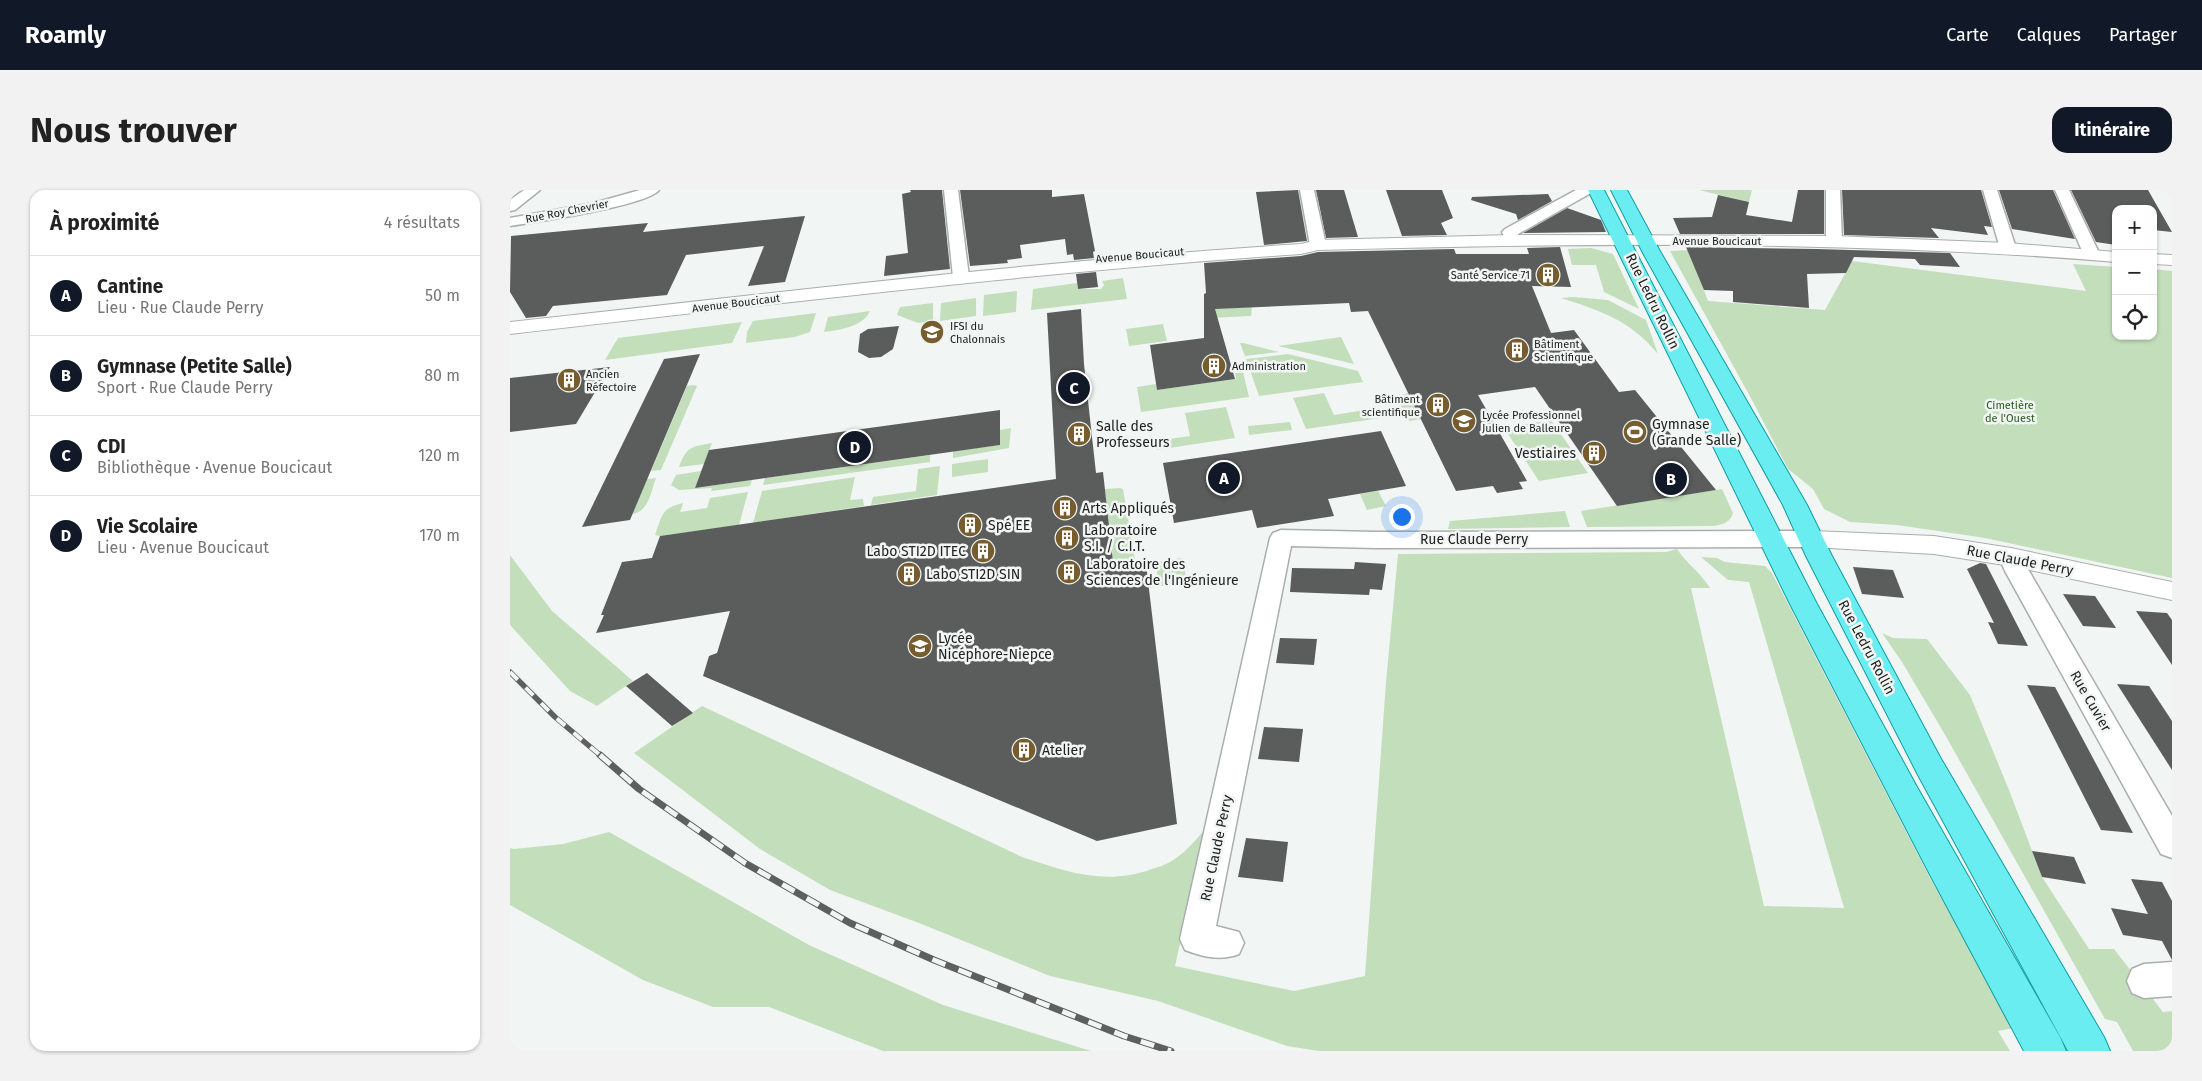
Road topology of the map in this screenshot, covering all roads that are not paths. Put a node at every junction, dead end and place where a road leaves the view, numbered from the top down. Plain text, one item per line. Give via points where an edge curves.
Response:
1 (533, 190) edge
2 (652, 190) edge
3 (951, 190) edge
4 (1307, 190) edge
5 (1586, 190) edge
6 (1596, 190) edge
7 (1619, 190) edge
8 (1834, 190) edge
9 (1990, 190) edge
10 (2062, 190) edge
11 (510, 207) edge
12 (510, 222) edge
13 (1512, 240) junction
14 (1624, 241) junction
15 (1646, 241) junction
16 (1834, 242) junction
17 (1318, 245) junction
18 (2008, 248) junction
19 (2092, 255) junction
20 (2112, 256) edge
21 (2157, 259) edge
22 (2172, 260) edge
23 (961, 277) junction
24 (510, 328) edge
25 (1796, 505) junction
26 (1769, 538) junction
27 (1812, 538) junction
28 (1866, 540) junction
29 (2011, 557) junction
30 (2172, 591) edge
31 (2172, 844) edge
32 (1226, 943) dead end
33 (2046, 1051) edge
34 (2090, 1051) edge

1 - 11 street
2 - 12 street, Rue Roy Chevrier via 594,207
3 - 23 street
4 - 17 street
5 - 13 street via 1510,232
6 - 14 main road, Rue Ledru Rollin
7 - 15 main road, Rue Ledru Rollin
8 - 16 street
9 - 18 street
10 - 19 street
13 - 14 main road, Avenue Boucicaut
13 - 17 main road, Avenue Boucicaut
14 - 15 main road, Avenue Boucicaut
14 - 26 main road, Rue Ledru Rollin
15 - 16 main road, Avenue Boucicaut
15 - 25 main road, Rue Ledru Rollin
16 - 18 main road, Avenue Boucicaut
17 - 23 main road, Avenue Boucicaut via 1301,250 1150,259
18 - 19 main road, Avenue Boucicaut
19 - 20 main road, Avenue Boucicaut
21 - 22 main road
23 - 24 main road, Avenue Boucicaut
25 - 27 main road, Rue Ledru Rollin
25 - 28 main road, Rue Claude Perry via 1830,528
26 - 27 street, Rue Claude Perry
26 - 32 street, Rue Claude Perry via 1281,538 1198,939
26 - 33 main road, Rue Ledru Rollin via 1960,900
27 - 28 main road, Rue Claude Perry
27 - 34 main road, Rue Ledru Rollin via 1929,766
28 - 29 main road, Rue Claude Perry via 1934,545
29 - 30 main road, Rue Claude Perry
29 - 31 street, Rue Cuvier

